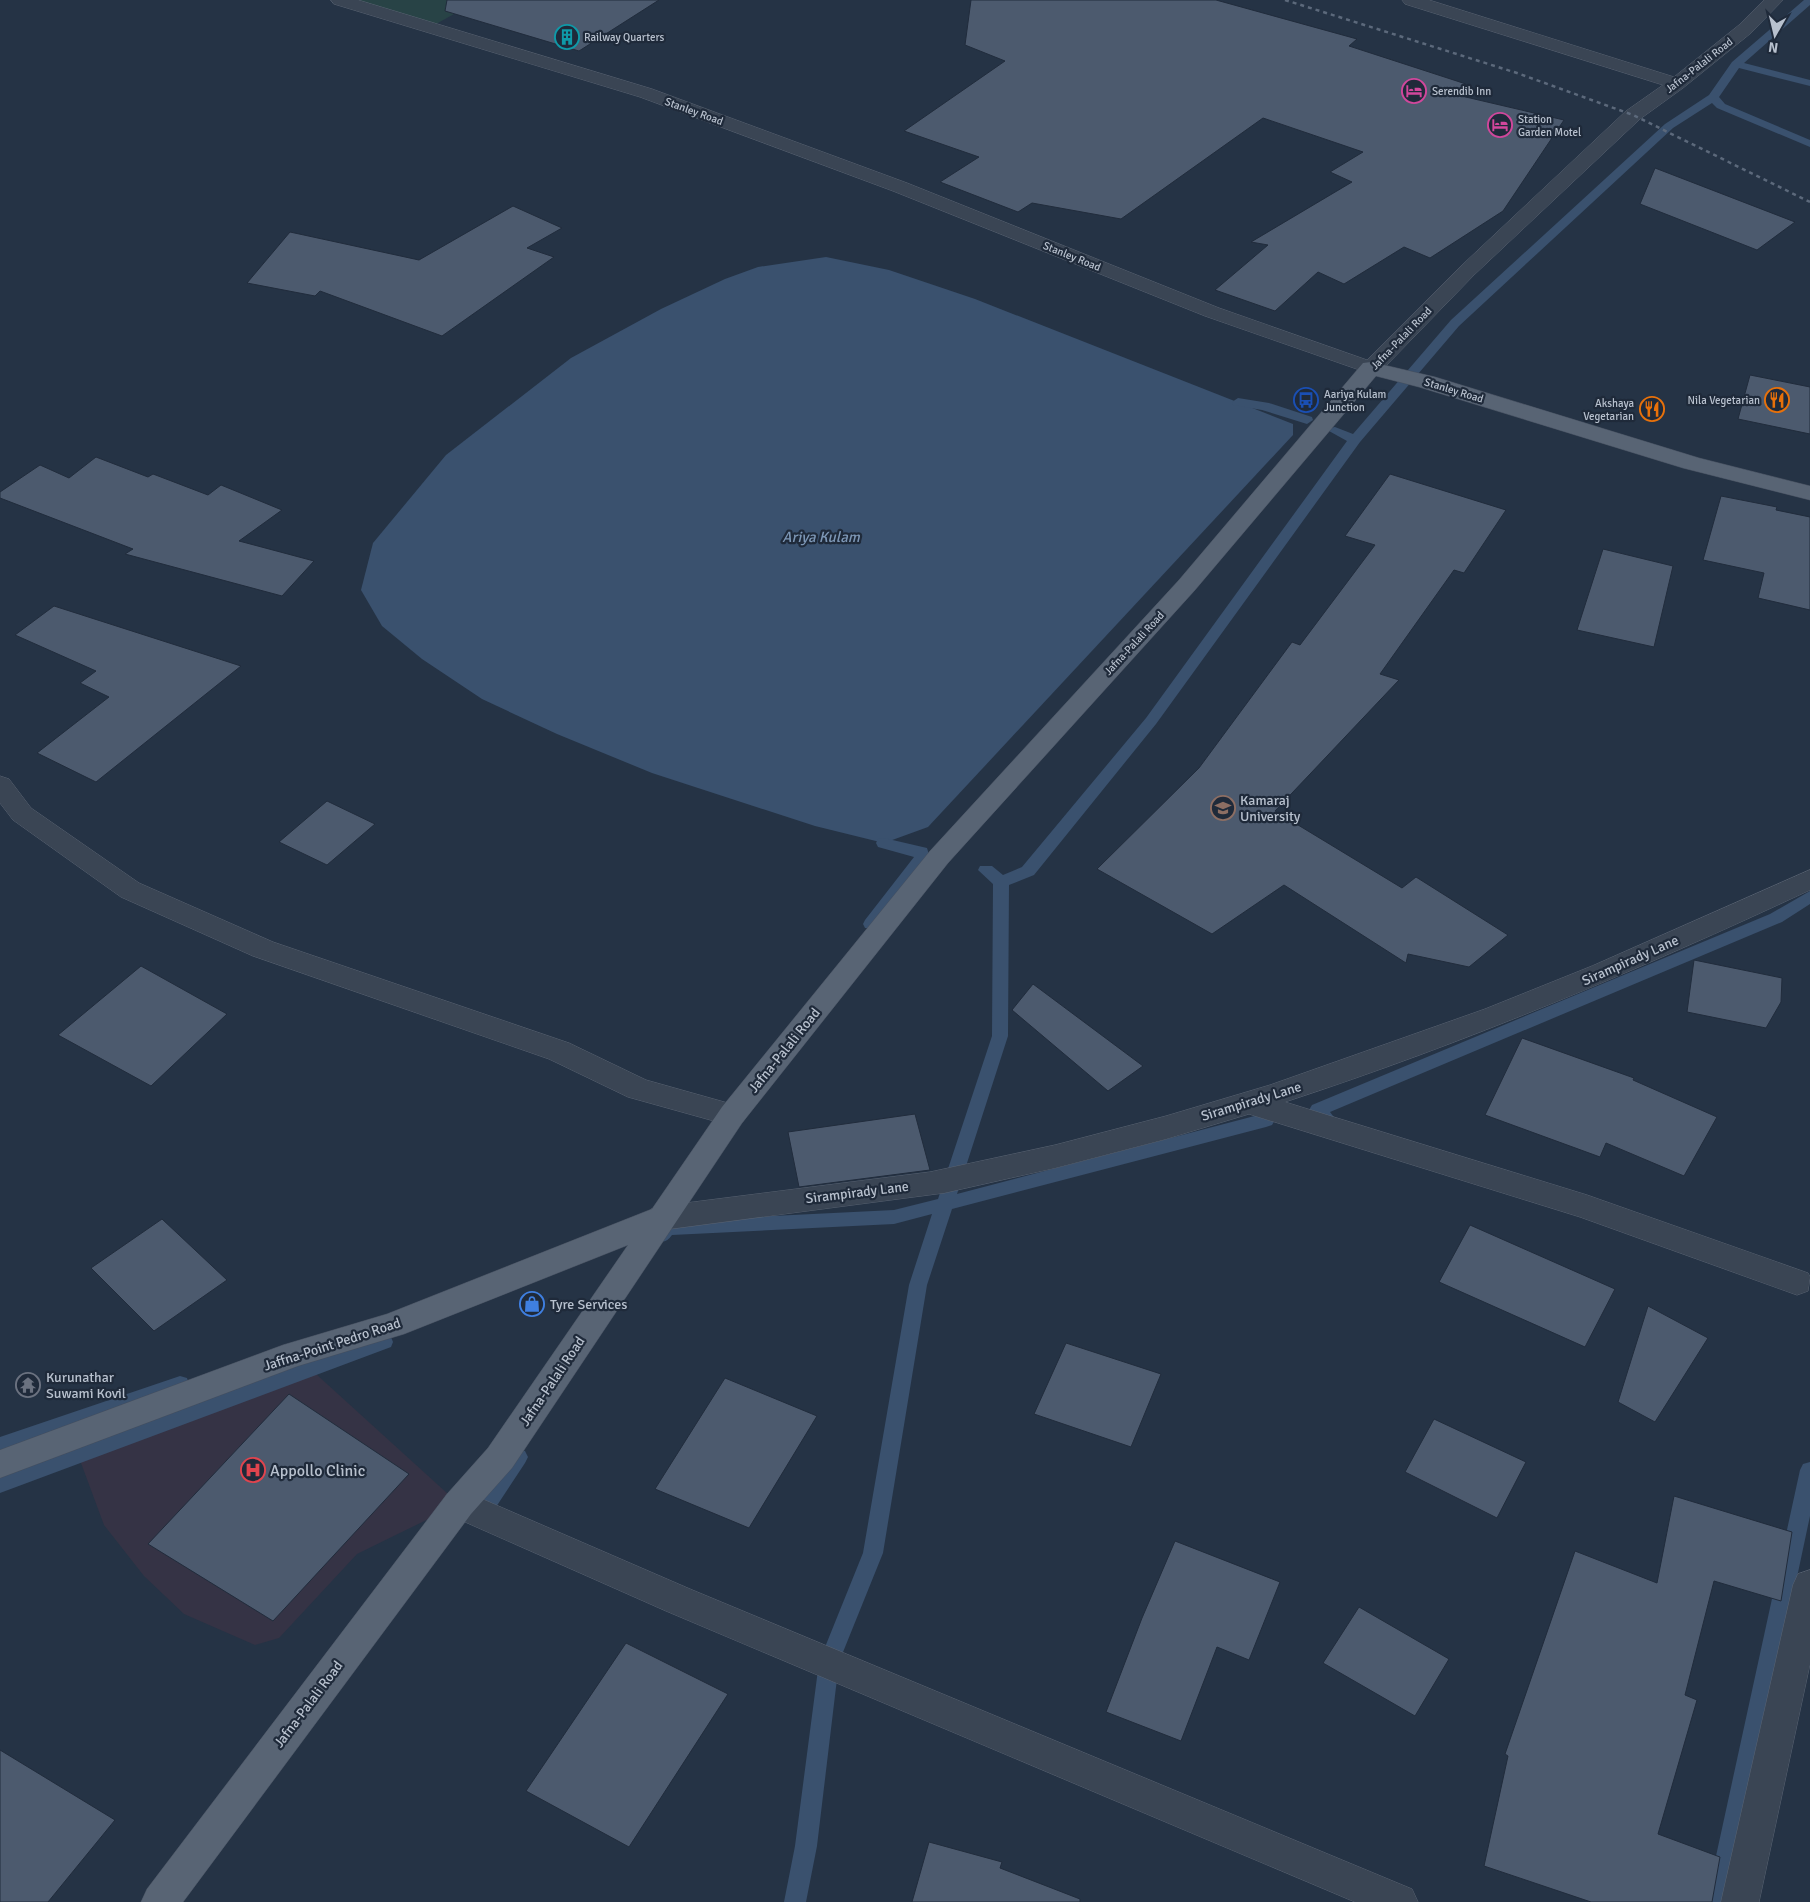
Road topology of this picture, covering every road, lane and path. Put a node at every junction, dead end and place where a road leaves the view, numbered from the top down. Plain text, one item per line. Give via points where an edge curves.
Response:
1 (340, 0) edge
2 (1411, 0) edge
3 (1774, 0) edge
4 (1677, 84) junction
5 (1382, 370) junction
6 (1810, 493) edge
7 (0, 785) edge
8 (1810, 880) edge
9 (1251, 1103) junction
10 (732, 1115) junction
11 (662, 1218) junction
12 (1797, 1282) dead end
13 (0, 1464) edge
14 (459, 1504) junction
15 (1810, 1585) edge
16 (160, 1902) edge
17 (1399, 1902) edge
18 (1740, 1902) edge

1 - 5 street, Stanley Road via 646,93 900,187 1212,312
2 - 4 street
3 - 4 street, Jafna-Palali Road via 1745,29
4 - 5 street, Jafna-Palali Road via 1633,115 1467,271
5 - 6 main road, Stanley Road via 1691,463
5 - 10 main road, Jafna-Palali Road via 966,826
7 - 10 street via 22,814 138,894 263,949 559,1052 638,1089
8 - 9 street, Sirampirady Lane via 1584,980
9 - 11 street, Sirampirady Lane via 1047,1159 940,1181
9 - 12 street via 1587,1207
10 - 11 main road, Jafna-Palali Road
11 - 13 main road, Jaffna-Point Pedro Road via 393,1325 294,1354
11 - 14 main road, Jafna-Palali Road via 500,1458
14 - 16 main road, Jafna-Palali Road
14 - 17 street via 678,1600
15 - 18 street

